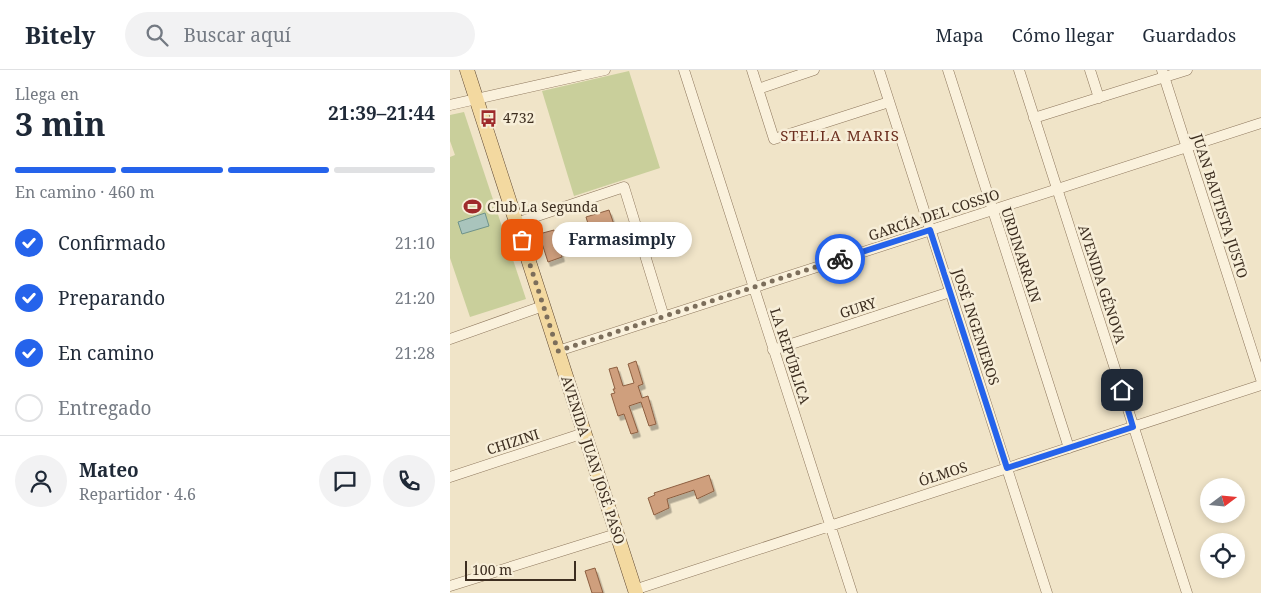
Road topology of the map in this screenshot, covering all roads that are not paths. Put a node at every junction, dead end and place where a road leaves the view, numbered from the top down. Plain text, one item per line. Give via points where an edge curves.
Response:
1 (467, 70) edge
2 (605, 70) edge
3 (684, 70) edge
4 (752, 70) edge
5 (814, 70) edge
6 (879, 70) edge
7 (948, 70) edge
8 (1019, 70) edge
9 (1090, 70) edge
10 (1187, 70) edge
11 (1163, 74) edge
12 (758, 89) junction
13 (1099, 98) junction
14 (477, 100) junction
15 (889, 102) junction
16 (450, 105) edge
17 (1034, 118) junction
18 (1261, 123) edge
19 (1187, 147) junction
20 (1057, 189) junction
21 (992, 210) junction
22 (516, 223) junction
23 (930, 230) junction
24 (754, 288) junction
25 (950, 292) junction
26 (543, 306) junction
27 (664, 317) junction
28 (450, 339) edge
29 (774, 350) junction
30 (558, 351) junction
31 (1261, 379) edge
32 (1261, 386) edge
33 (1133, 427) junction
34 (584, 434) junction
35 (1069, 448) junction
36 (1007, 468) junction
37 (450, 477) edge
38 (830, 526) junction
39 (616, 534) junction
40 (450, 586) edge
41 (635, 591) edge
42 (852, 593) edge
43 (1047, 593) edge
44 (1186, 593) edge

1 - 14 main road, AVENIDA JUAN JOSÉ PASO
2 - 14 street
3 - 24 street, LA REPÚBLICA
4 - 12 street
5 - 12 street
6 - 15 street, JOSÉ INGENIEROS
7 - 21 street, URDINARRAIN
8 - 17 street, AVENIDA GÉNOVA
9 - 13 street
10 - 11 street
11 - 13 street
11 - 19 street, JUAN BAUTISTA JUSTO
12 - 15 street via 774,139
13 - 17 street
14 - 16 street
14 - 22 main road, AVENIDA JUAN JOSÉ PASO
15 - 23 street, JOSÉ INGENIEROS
17 - 20 street, AVENIDA GÉNOVA
18 - 19 street, GARCÍA DEL COSSIO
19 - 20 street, GARCÍA DEL COSSIO
19 - 31 street, JUAN BAUTISTA JUSTO
20 - 21 street, GARCÍA DEL COSSIO
20 - 33 street, AVENIDA GÉNOVA
21 - 23 street, GARCÍA DEL COSSIO
21 - 35 street, URDINARRAIN
22 - 26 main road, AVENIDA JUAN JOSÉ PASO
22 - 27 street via 624,187
23 - 24 street, GARCÍA DEL COSSIO
23 - 25 street, JOSÉ INGENIEROS
24 - 27 street, GARCÍA DEL COSSIO
24 - 29 street, LA REPÚBLICA
25 - 29 street, GURY
25 - 36 street, JOSÉ INGENIEROS
26 - 28 street
26 - 30 main road, AVENIDA JUAN JOSÉ PASO
27 - 30 street, GARCÍA DEL COSSIO
29 - 38 street, LA REPÚBLICA
30 - 34 main road, AVENIDA JUAN JOSÉ PASO
32 - 33 street, ÓLMOS
33 - 35 street, ÓLMOS
33 - 44 street, AVENIDA GÉNOVA
34 - 37 street, CHIZINI
34 - 39 main road, AVENIDA JUAN JOSÉ PASO
35 - 36 street, ÓLMOS
36 - 38 street, ÓLMOS
36 - 43 street, JOSÉ INGENIEROS
38 - 41 street, ÓLMOS
38 - 42 street, LA REPÚBLICA
39 - 40 street
39 - 41 main road, AVENIDA JUAN JOSÉ PASO

